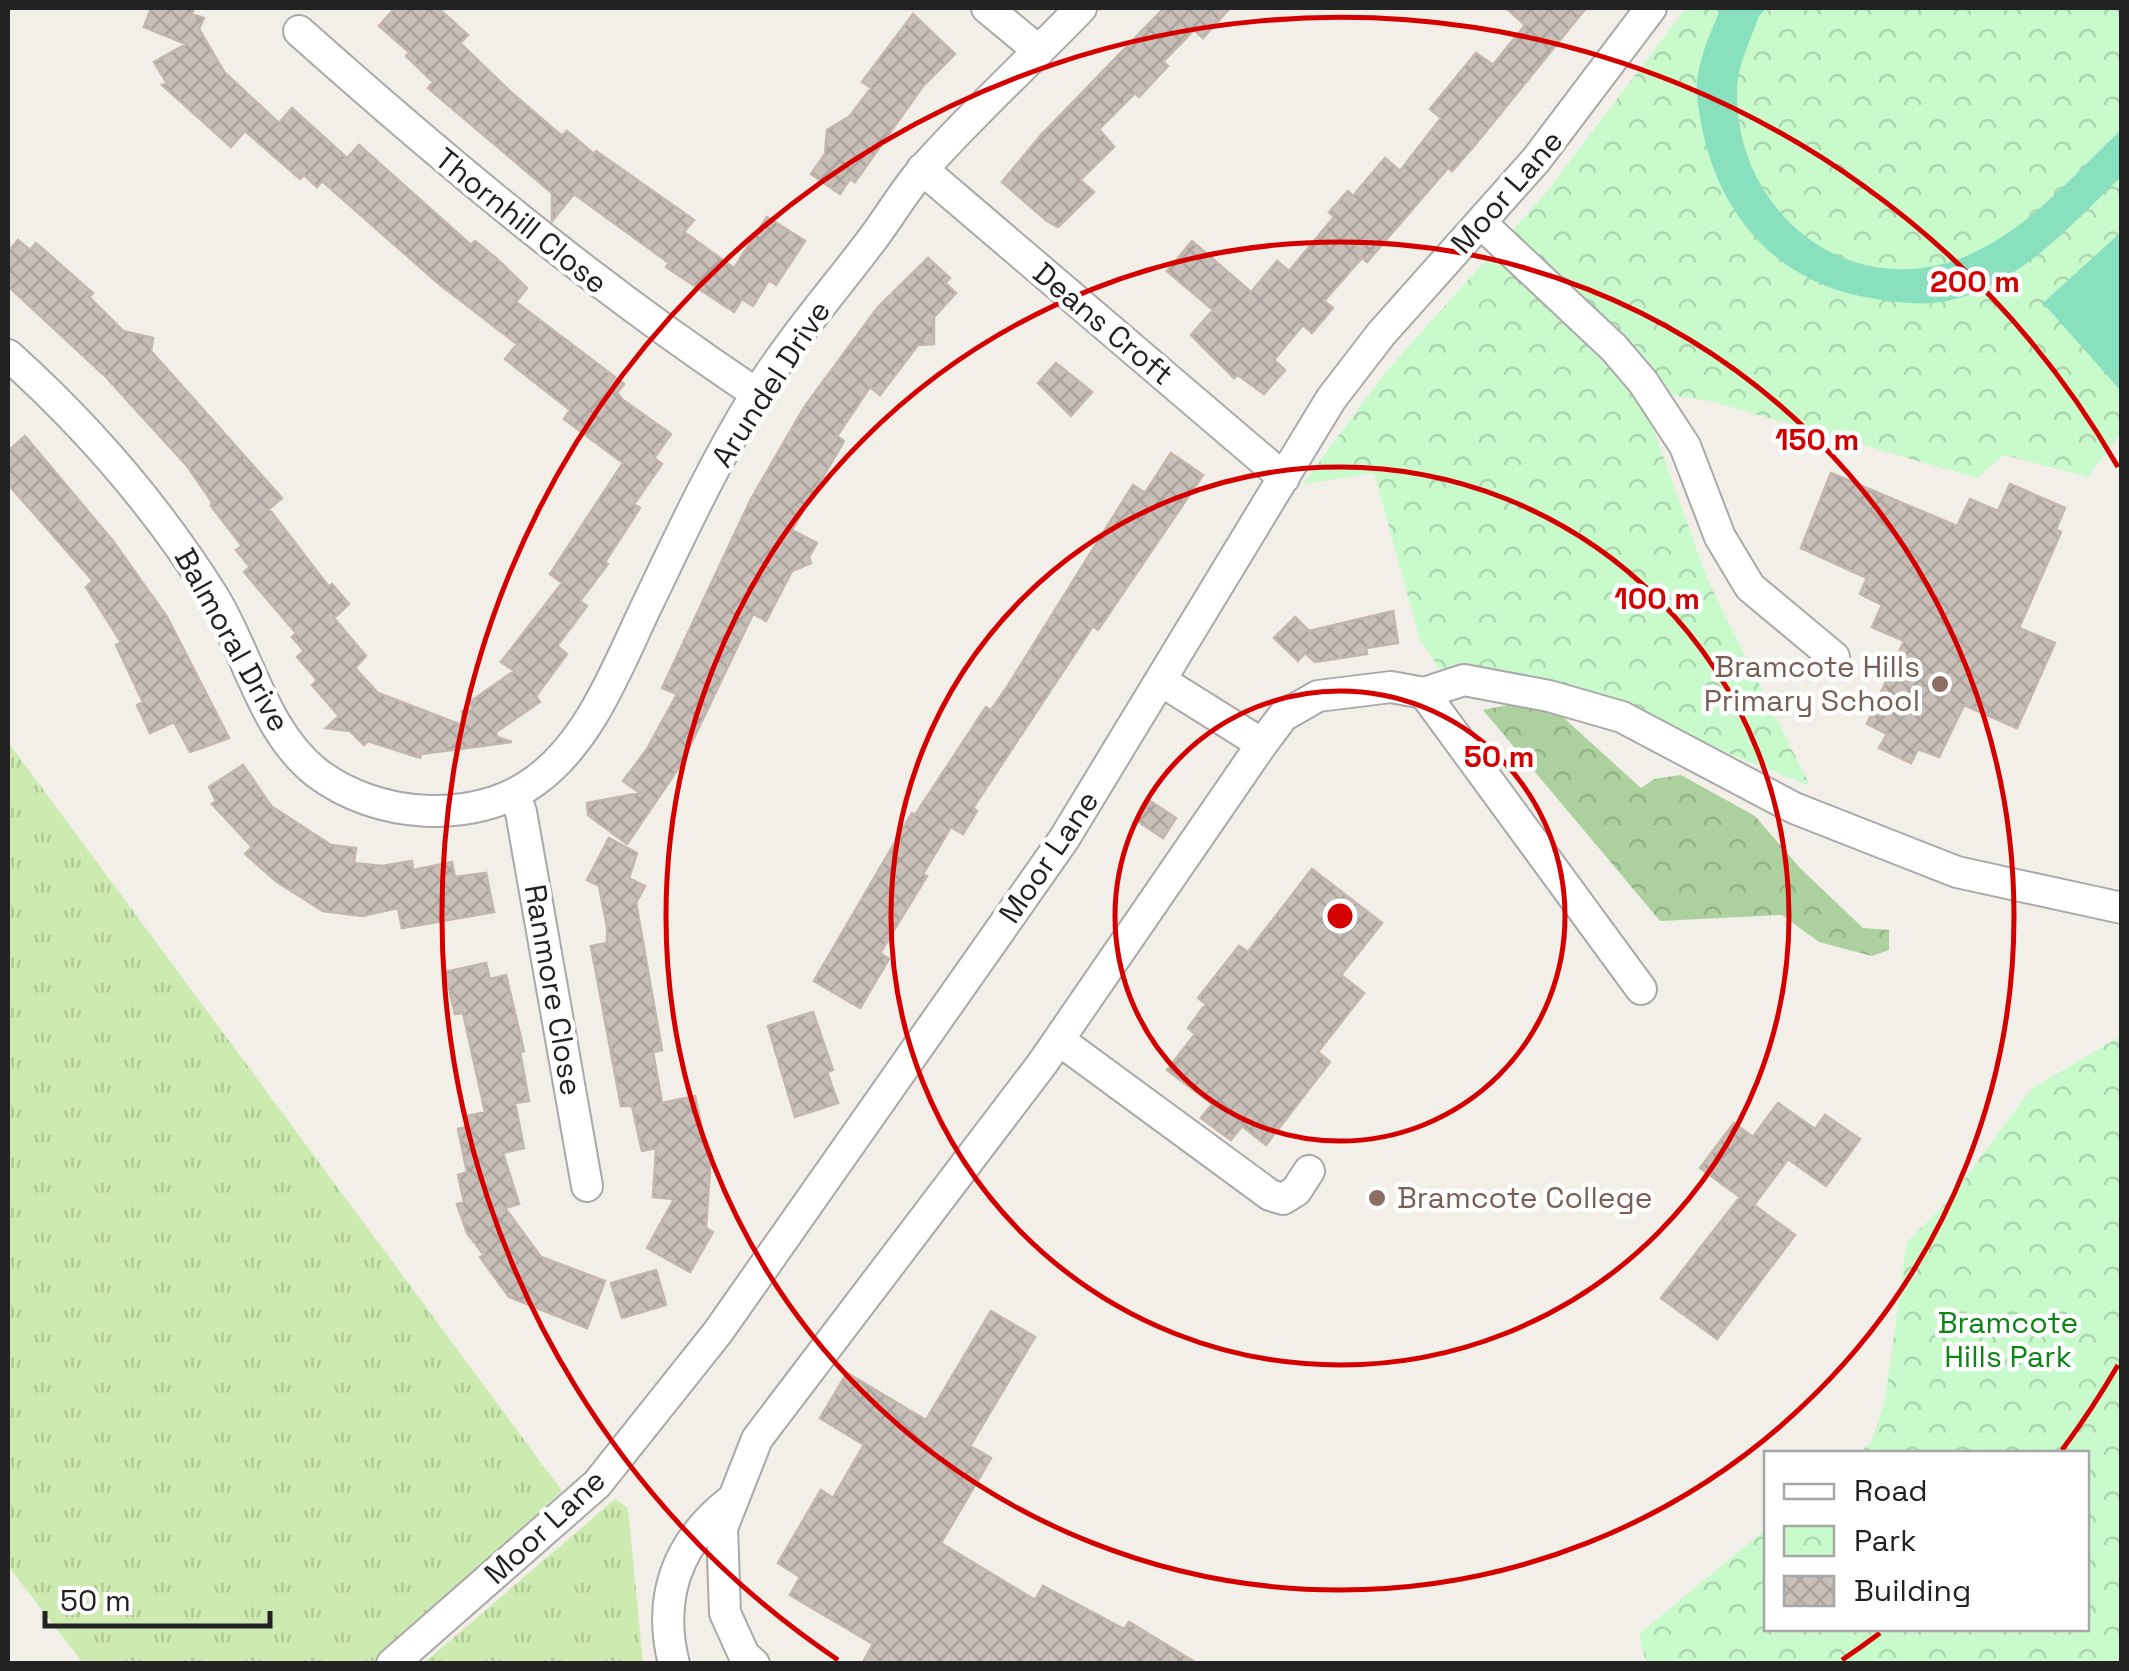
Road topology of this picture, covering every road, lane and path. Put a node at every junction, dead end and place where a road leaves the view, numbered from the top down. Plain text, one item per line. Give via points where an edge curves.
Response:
1 (987, 8) edge
2 (1081, 8) edge
3 (1651, 8) edge
4 (299, 31) dead end
5 (1039, 52) junction
6 (922, 170) junction
7 (1482, 224) junction
8 (8, 355) edge
9 (757, 394) junction
10 (1284, 478) junction
11 (1834, 656) dead end
12 (1163, 682) junction
13 (1424, 692) junction
14 (1262, 744) junction
15 (514, 794) junction
16 (2122, 908) edge
17 (1641, 988) dead end
18 (1059, 1040) junction
19 (1308, 1171) dead end
20 (587, 1186) dead end
21 (732, 1499) junction
22 (392, 1664) edge
23 (674, 1664) edge
24 (754, 1664) edge

1 - 5 street
2 - 5 street, Arundel Drive
3 - 7 street, Moor Lane
4 - 9 street, Thornhill Close via 482,193 647,321
5 - 6 street, Arundel Drive
6 - 9 street, Arundel Drive
6 - 10 street, Deans Croft
7 - 10 street, Moor Lane via 1358,364
7 - 11 street via 1643,382 1685,446 1720,537 1750,587
8 - 15 street, Balmoral Drive via 77,422 179,544 217,602 271,712 314,771 372,803 425,811
9 - 15 street, Arundel Drive via 582,730 552,768
10 - 12 street, Moor Lane
12 - 14 street
12 - 22 street, Moor Lane via 1064,839 718,1332 597,1484
13 - 14 street via 1391,687 1318,696 1283,716
13 - 16 street via 1464,680 1622,717 1794,808 1958,872
13 - 17 street
14 - 18 street
15 - 20 street, Ranmore Close
18 - 19 street via 1270,1195 1283,1198 1296,1190
18 - 21 street via 757,1439
21 - 23 street via 686,1546 668,1588
21 - 24 street via 722,1528 724,1614

